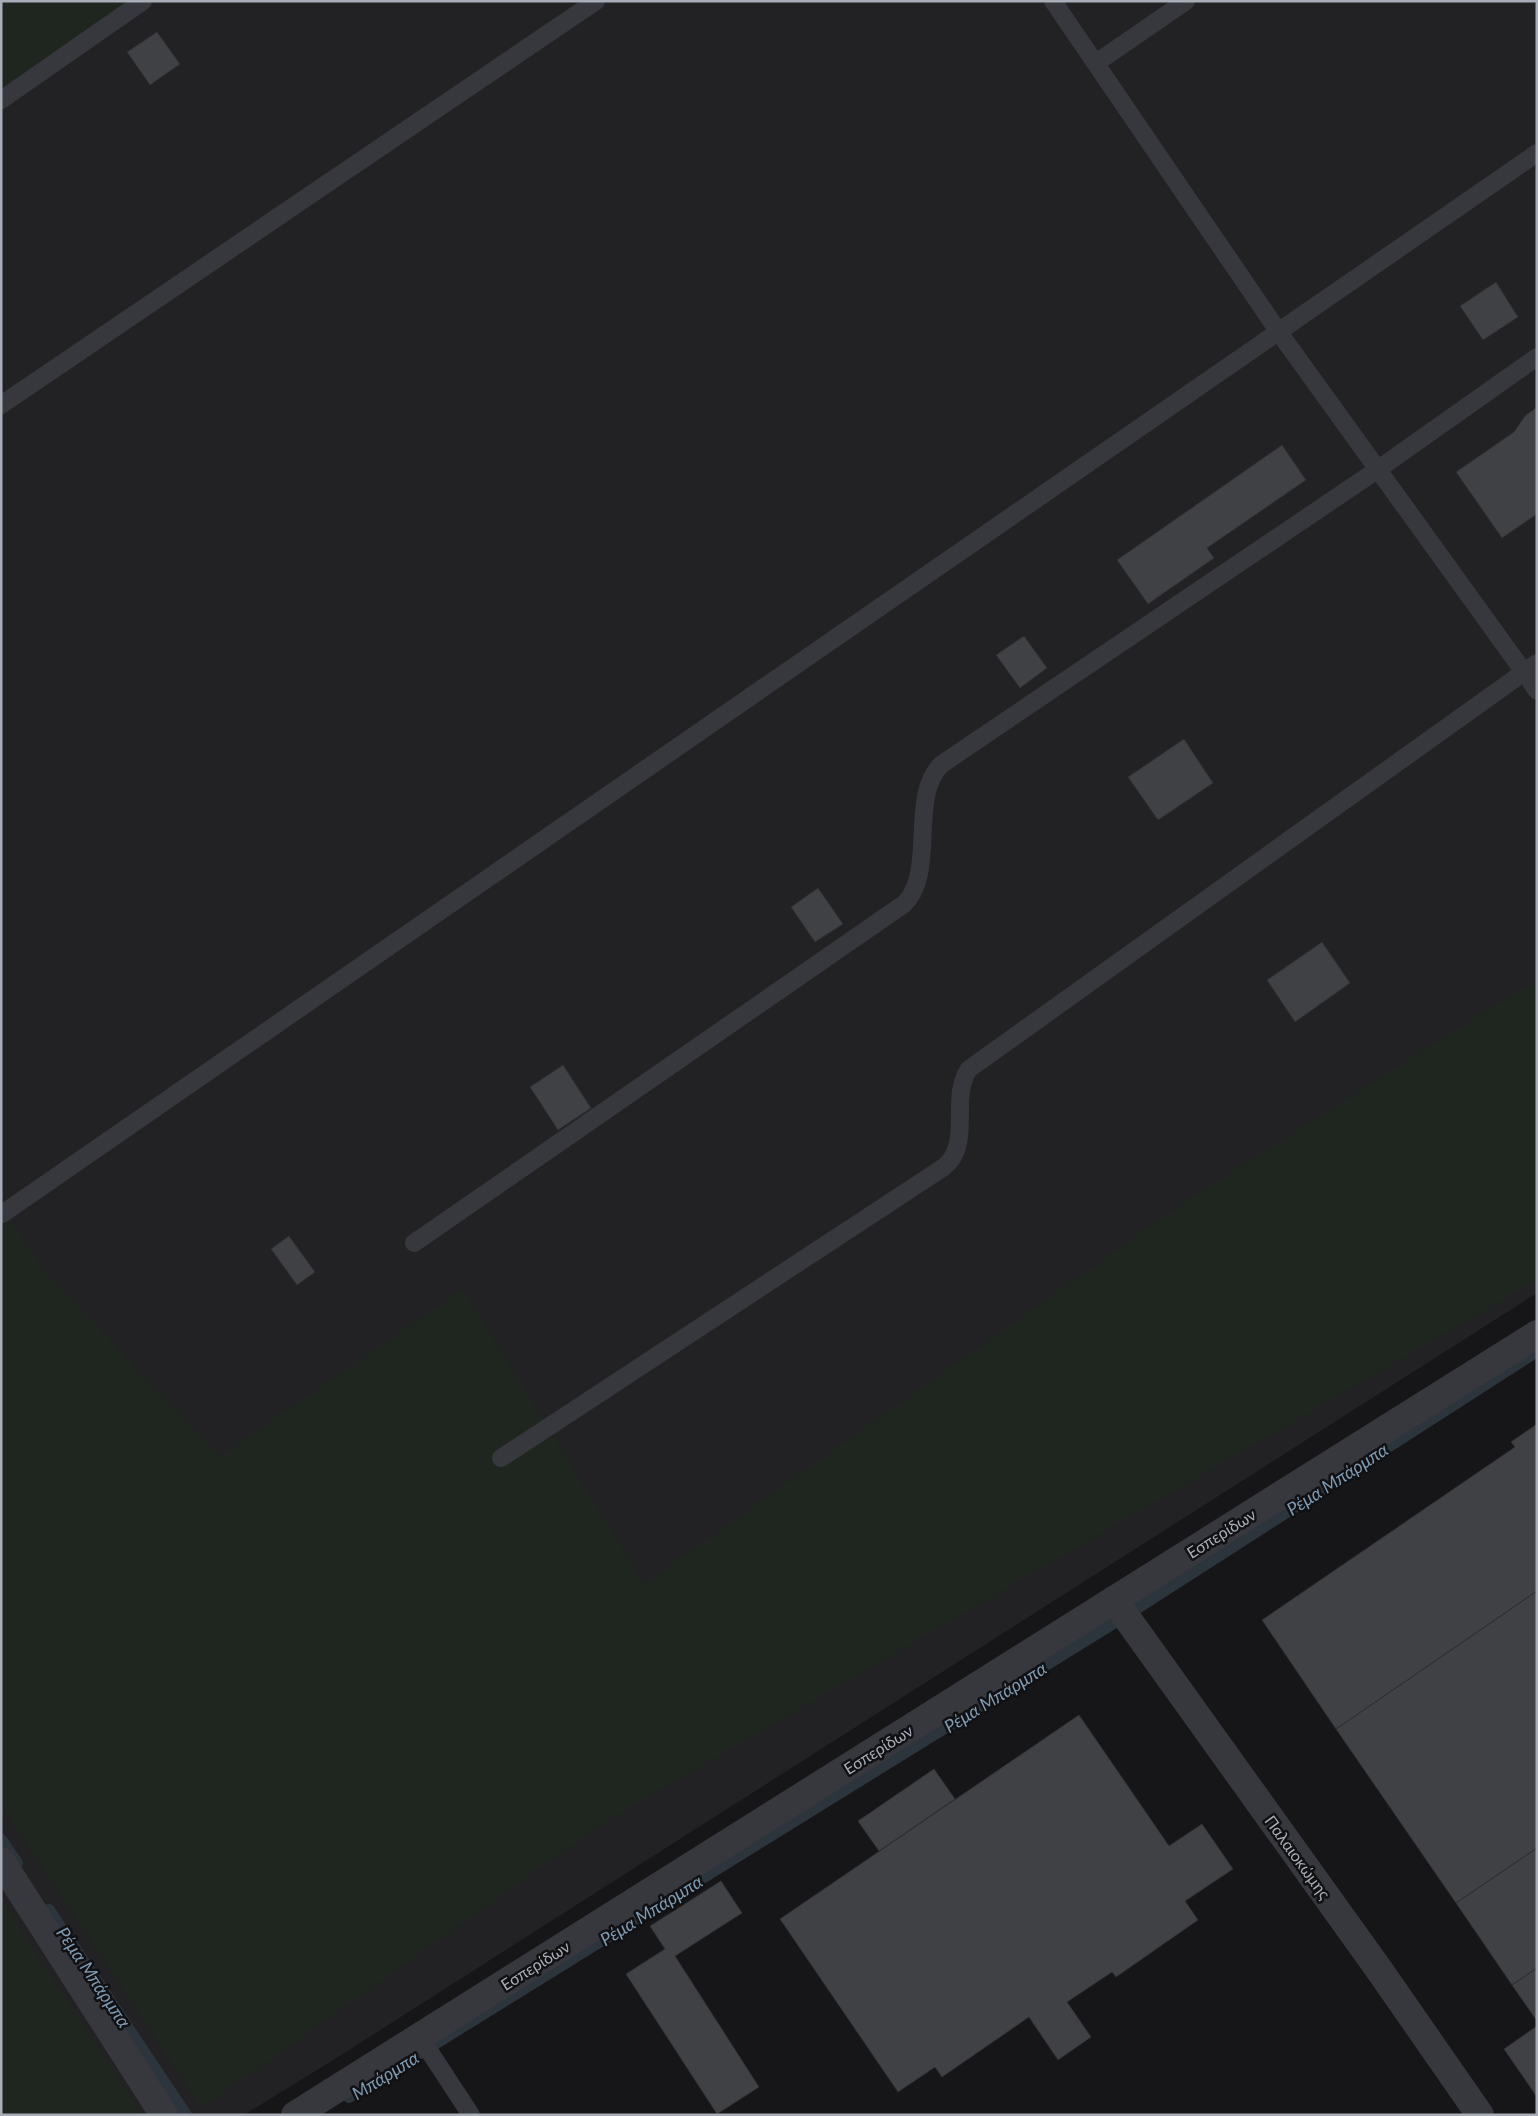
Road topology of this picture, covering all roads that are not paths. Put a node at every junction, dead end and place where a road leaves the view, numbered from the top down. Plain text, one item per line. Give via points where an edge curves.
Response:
1 (143, 1) edge
2 (596, 1) edge
3 (1053, 1) edge
4 (1186, 1) edge
5 (1096, 63) junction
6 (1, 100) edge
7 (1537, 153) edge
8 (1278, 331) junction
9 (1537, 357) edge
10 (1, 405) edge
11 (1377, 470) junction
12 (1530, 667) edge
13 (1537, 691) edge
14 (2, 1214) edge
15 (414, 1243) dead end
16 (1537, 1334) edge
17 (501, 1458) dead end
18 (1114, 1600) junction
19 (1, 1861) edge
20 (420, 2037) junction
21 (164, 2115) edge
22 (295, 2115) edge
23 (471, 2115) edge
24 (1480, 2115) edge

1 - 6 lane
2 - 10 lane
3 - 5 lane
4 - 5 lane
5 - 8 lane
7 - 8 lane
8 - 11 lane
8 - 14 lane
9 - 11 lane
11 - 12 lane
11 - 15 lane via 942,764 935,770 928,786 918,882 911,898
12 - 13 lane
12 - 17 lane via 969,1069 962,1082 958,1150 944,1168
16 - 18 street, Εσπερίδων
18 - 20 street, Εσπερίδων
18 - 24 street, Παλαιοκώμης
19 - 21 street
20 - 22 street, Εσπερίδων
20 - 23 lane

